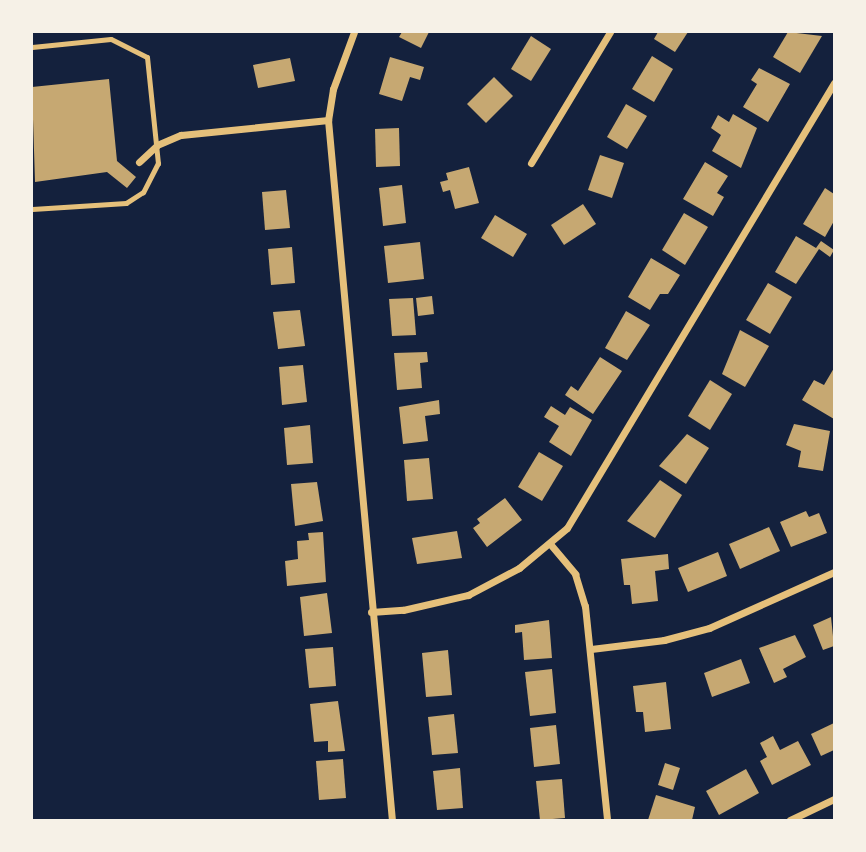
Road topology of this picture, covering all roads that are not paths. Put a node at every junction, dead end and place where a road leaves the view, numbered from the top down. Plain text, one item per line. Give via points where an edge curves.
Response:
1 (354, 32) edge
2 (610, 32) edge
3 (32, 47) edge
4 (835, 83) edge
5 (328, 120) junction
6 (157, 145) junction
7 (139, 162) dead end
8 (531, 163) dead end
9 (32, 209) edge
10 (551, 545) junction
11 (835, 572) edge
12 (371, 612) junction
13 (591, 649) junction
14 (835, 799) edge
15 (392, 821) edge
16 (607, 821) edge
17 (790, 821) edge

1 - 5 street via 333,89
2 - 8 street
3 - 6 lane via 111,39 137,49 147,57
4 - 10 street via 591,492
5 - 6 street via 196,132
5 - 12 street
6 - 7 street
6 - 9 lane via 155,175 143,192 126,203
10 - 12 street via 499,580 458,599
10 - 13 street via 580,587
11 - 13 street via 709,628 664,640
12 - 15 street
13 - 16 street
14 - 17 street

